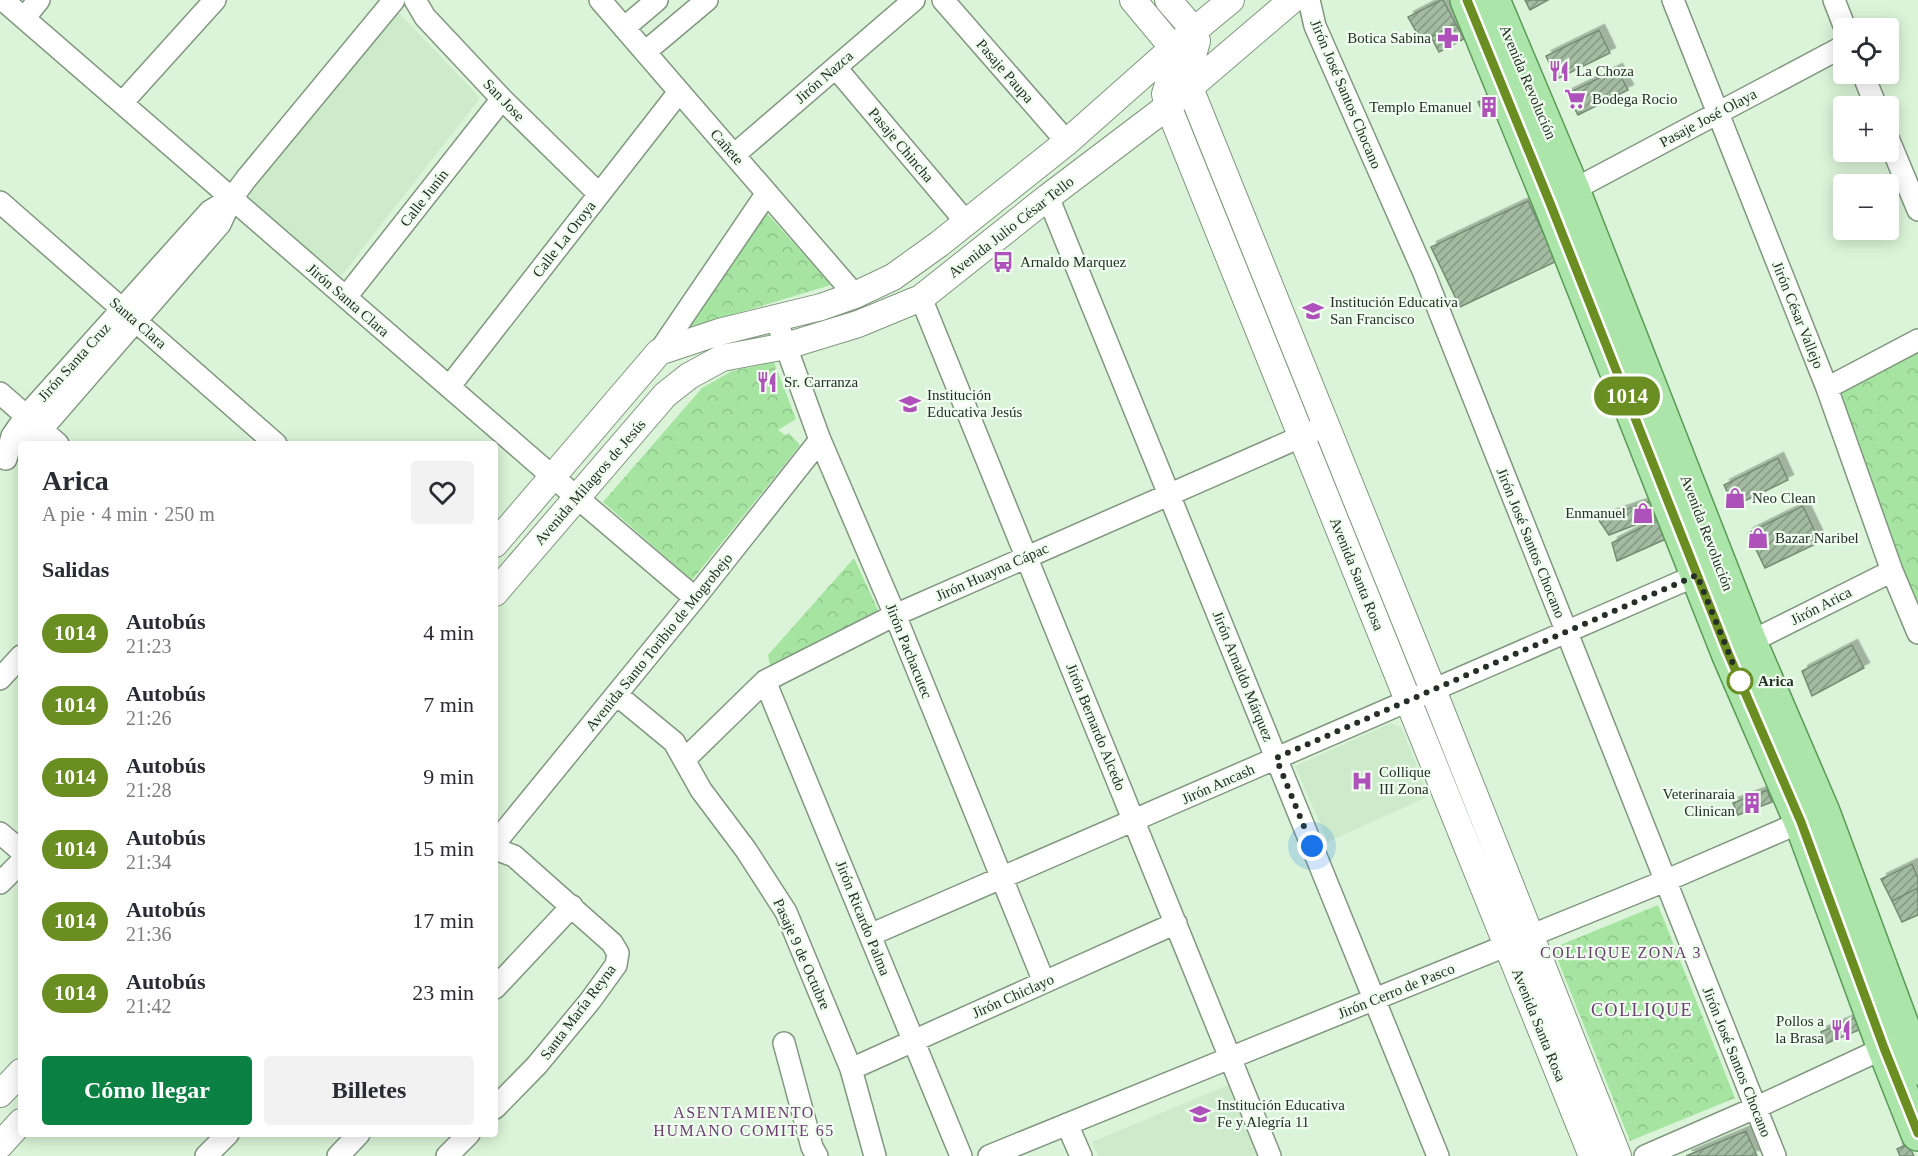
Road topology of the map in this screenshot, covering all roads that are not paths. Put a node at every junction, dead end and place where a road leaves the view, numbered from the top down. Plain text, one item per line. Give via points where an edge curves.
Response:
1 (3, 0) edge
2 (39, 0) edge
3 (215, 0) edge
4 (394, 0) edge
5 (414, 0) edge
6 (600, 0) edge
7 (657, 0) edge
8 (707, 0) edge
9 (914, 0) edge
10 (943, 0) edge
11 (1133, 0) edge
12 (1168, 0) edge
13 (1232, 0) edge
14 (1292, 0) edge
15 (1309, 0) edge
16 (1467, 0) edge
17 (1493, 0) edge
18 (1672, 0) edge
19 (1834, 0) edge
20 (24, 18) junction
21 (1841, 18) edge
22 (624, 28) junction
23 (1194, 30) junction
24 (1173, 48) junction
25 (645, 52) junction
26 (1833, 52) edge
27 (836, 68) junction
28 (1190, 88) junction
29 (679, 92) junction
30 (502, 99) junction
31 (122, 103) junction
32 (1168, 106) junction
33 (1718, 113) junction
34 (1067, 142) junction
35 (734, 155) junction
36 (1898, 162) edge
37 (1573, 190) junction
38 (768, 193) junction
39 (599, 194) junction
40 (1048, 197) junction
41 (232, 198) junction
42 (0, 202) edge
43 (1918, 210) edge
44 (966, 222) junction
45 (855, 295) junction
46 (346, 297) junction
47 (921, 298) junction
48 (129, 315) junction
49 (776, 319) junction
50 (1918, 340) edge
51 (786, 346) junction
52 (659, 352) junction
53 (689, 376) joint
54 (449, 387) junction
55 (1827, 388) junction
56 (0, 393) edge
57 (1326, 426) junction
58 (1302, 437) junction
59 (820, 440) junction
60 (17, 441) edge
61 (273, 441) edge
62 (553, 477) junction
63 (1169, 495) junction
64 (577, 497) junction
65 (498, 541) edge
66 (1026, 556) junction
67 (1892, 571) junction
68 (1697, 575) junction
69 (498, 589) edge
70 (695, 598) junction
71 (895, 615) junction
72 (1916, 620) edge
73 (1566, 632) junction
74 (1750, 642) junction
75 (18, 659) edge
76 (0, 679) edge
77 (765, 681) junction
78 (1433, 690) junction
79 (617, 694) junction
80 (1408, 701) junction
81 (1276, 758) junction
82 (684, 760) junction
83 (1134, 820) junction
84 (1801, 822) junction
85 (0, 833) edge
86 (498, 839) edge
87 (18, 848) edge
88 (498, 850) edge
89 (18, 865) edge
90 (1002, 878) junction
91 (1665, 881) junction
92 (0, 883) edge
93 (572, 906) junction
94 (1176, 923) junction
95 (870, 935) junction
96 (1519, 941) junction
97 (1044, 982) junction
98 (498, 985) edge
99 (1374, 999) junction
100 (914, 1041) junction
101 (784, 1043) dead end
102 (1884, 1048) junction
103 (1230, 1058) junction
104 (1918, 1068) edge
105 (851, 1069) junction
106 (18, 1075) edge
107 (0, 1094) edge
108 (498, 1105) edge
109 (1755, 1108) junction
110 (1067, 1124) junction
111 (18, 1125) edge
112 (1918, 1134) edge
113 (225, 1137) edge
114 (466, 1137) edge
115 (0, 1145) edge
116 (206, 1156) edge
117 (447, 1156) edge
118 (817, 1156) edge
119 (875, 1156) edge
120 (961, 1156) edge
121 (989, 1156) edge
122 (1081, 1156) edge
123 (1270, 1156) edge
124 (1438, 1156) edge
125 (1592, 1156) edge
126 (1618, 1156) edge
127 (1645, 1156) edge
128 (1774, 1156) edge

1 - 20 street, Jirón Santa Clara
2 - 20 street
3 - 31 street
4 - 41 street, Jirón Santa Cruz
5 - 30 street, San Jose via 425,17
6 - 22 street, Cañete
7 - 22 street
8 - 25 street
9 - 27 street, Jirón Nazca
10 - 34 street, Pasaje Paupa
11 - 24 street
12 - 23 street
13 - 23 street, Avenida Julio César Tello
14 - 28 street, Avenida Julio César Tello
15 - 73 street, Jirón José Santos Chocano via 1315,26 1424,273
16 - 68 main road, Avenida Revolución
17 - 37 main road, Avenida Revolución
18 - 33 street, Jirón César Vallejo
19 - 21 street
20 - 31 street, Jirón Santa Clara
22 - 25 street, Cañete
23 - 24 street, Avenida Julio César Tello
23 - 28 street, Avenida Santa Rosa via 1197,41 1187,76
24 - 32 street, Avenida Santa Rosa via 1176,58 1165,94
24 - 34 street, Avenida Julio César Tello
25 - 29 street, Cañete
26 - 33 street, Pasaje José Olaya
27 - 35 street, Jirón Nazca
27 - 44 street, Pasaje Chincha
28 - 32 street, Avenida Julio César Tello
28 - 57 street, Avenida Santa Rosa
29 - 35 street, Cañete
29 - 39 street, Calle La Oroya
30 - 39 street, San Jose
30 - 46 street, Calle Junín
31 - 41 street, Jirón Santa Clara
32 - 40 street, Avenida Julio César Tello
32 - 58 street, Avenida Santa Rosa
33 - 37 street, Pasaje José Olaya
33 - 55 street, Jirón César Vallejo
34 - 44 street, Avenida Julio César Tello
35 - 38 street, Cañete
36 - 43 street
37 - 74 main road, Avenida Revolución
38 - 45 street, Cañete
38 - 52 street
39 - 54 street, Calle La Oroya
40 - 47 street, Avenida Julio César Tello
40 - 63 street, Jirón Arnaldo Márquez
41 - 46 street, Jirón Santa Clara
41 - 48 street, Jirón Santa Cruz via 210,211
42 - 48 street, Santa Clara
44 - 45 street, Avenida Julio César Tello via 893,277
45 - 49 street, Avenida Julio César Tello
46 - 54 street, Jirón Santa Clara
47 - 51 street, Avenida Julio César Tello via 858,324
47 - 66 street, Jirón Bernardo Alcedo
48 - 60 street, Jirón Santa Cruz
48 - 61 street, Santa Clara
49 - 51 street, Jirón Pachacutec
49 - 52 street, Avenida Julio César Tello
50 - 55 street
51 - 53 street, Avenida Julio César Tello via 723,358
51 - 59 street, Jirón Pachacutec
52 - 62 street, Avenida Milagros de Jesús
53 - 64 street, Avenida Milagros de Jesús via 664,395
54 - 62 street, Jirón Santa Clara
55 - 67 street, Jirón César Vallejo
56 - 60 street
57 - 58 street, Jirón Huayna Cápac
57 - 78 street, Avenida Santa Rosa
58 - 63 street, Jirón Huayna Cápac
58 - 80 street, Avenida Santa Rosa
59 - 70 street, Avenida Santo Toribio de Mogrobejo
59 - 71 street, Jirón Pachacutec
62 - 64 street, Jirón Santa Clara
62 - 65 street, Avenida Milagros de Jesús
63 - 66 street, Jirón Huayna Cápac
63 - 81 street, Jirón Arnaldo Márquez
64 - 69 street, Avenida Milagros de Jesús
64 - 70 street, Jirón Santa Clara
66 - 71 street, Jirón Huayna Cápac
66 - 83 street, Jirón Bernardo Alcedo
67 - 72 street, Jirón César Vallejo
67 - 74 street, Jirón Arica
68 - 73 street, Jirón Ancash
68 - 84 main road, Avenida Revolución
70 - 79 street, Avenida Santo Toribio de Mogrobejo
71 - 77 street, Jirón Huayna Cápac
71 - 90 street, Jirón Pachacutec
73 - 78 street, Jirón Ancash
73 - 91 street, Jirón José Santos Chocano
74 - 104 main road, Avenida Revolución via 1823,812
75 - 76 street
77 - 82 street, Jirón Huayna Cápac
77 - 95 street, Jirón Ricardo Palma
78 - 80 street, Jirón Ancash
78 - 96 street, Avenida Santa Rosa
79 - 82 street, Pasaje 9 de Octubre via 674,742
79 - 86 street, Avenida Santo Toribio de Mogrobejo
80 - 81 street, Jirón Ancash
80 - 96 street, Avenida Santa Rosa
81 - 83 street, Jirón Ancash
81 - 99 street, Jirón Arnaldo Márquez
82 - 105 street, Pasaje 9 de Octubre via 786,912
83 - 90 street, Jirón Ancash
83 - 94 street, Jirón Bernardo Alcedo
84 - 91 street, Jirón Cerro de Pasco
84 - 102 main road, Avenida Revolución
85 - 87 street
88 - 93 street, Santa María Reyna via 514,856
89 - 92 street
90 - 95 street, Jirón Ancash
90 - 97 street, Jirón Pachacutec
91 - 96 street, Jirón Cerro de Pasco
91 - 109 street, Jirón José Santos Chocano
93 - 98 street
93 - 108 street, Santa María Reyna via 612,943 618,953 616,965 537,1065
94 - 97 street, Jirón Chiclayo
94 - 103 street, Jirón Bernardo Alcedo
95 - 100 street, Jirón Ricardo Palma
96 - 99 street, Jirón Cerro de Pasco
96 - 125 street, Avenida Santa Rosa
96 - 126 street, Avenida Santa Rosa
97 - 100 street, Jirón Chiclayo
99 - 103 street, Jirón Cerro de Pasco
99 - 124 street, Jirón Arnaldo Márquez
100 - 105 street, Jirón Chiclayo
100 - 120 street, Jirón Ricardo Palma
101 - 118 street
102 - 109 street
102 - 112 main road, Avenida Revolución
103 - 110 street, Jirón Cerro de Pasco
103 - 123 street, Jirón Bernardo Alcedo
105 - 119 street, Pasaje 9 de Octubre
106 - 107 street
109 - 127 street
109 - 128 street, Jirón José Santos Chocano
110 - 121 street, Jirón Cerro de Pasco
110 - 122 street
111 - 115 street
113 - 116 street
114 - 117 street

